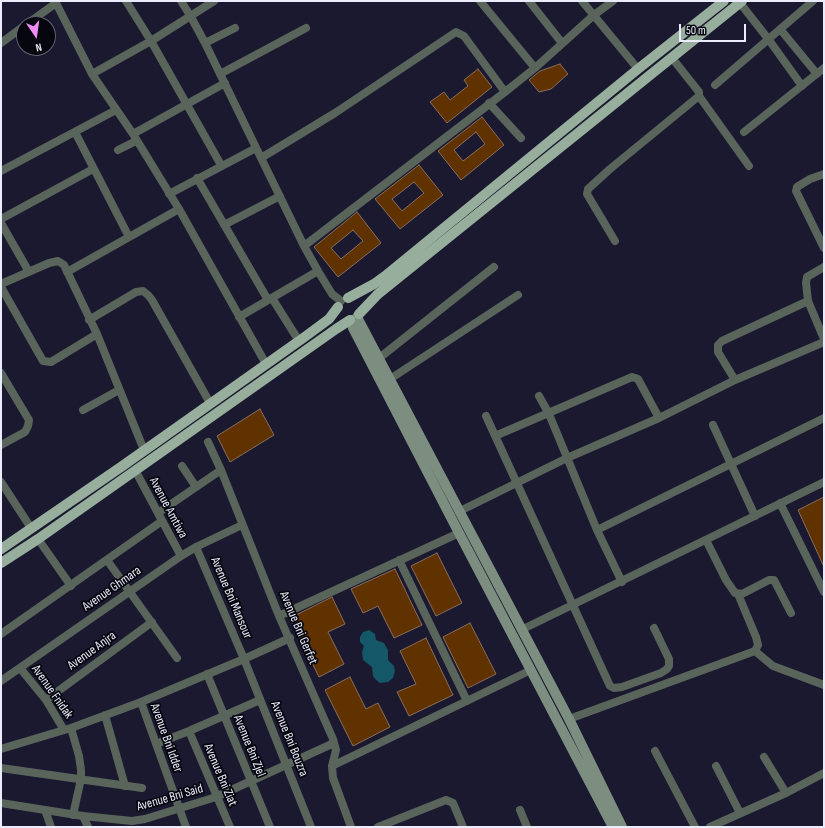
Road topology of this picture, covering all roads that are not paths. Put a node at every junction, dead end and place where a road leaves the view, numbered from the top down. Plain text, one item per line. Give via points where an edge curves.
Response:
1 (126, 1) edge
2 (180, 1) edge
3 (214, 1) edge
4 (480, 1) edge
5 (529, 1) edge
6 (582, 1) edge
7 (613, 1) edge
8 (813, 1) edge
9 (56, 2) edge
10 (721, 2) edge
11 (741, 2) edge
12 (594, 15) junction
13 (38, 16) edge
14 (191, 17) junction
15 (235, 28) dead end
16 (306, 28) dead end
17 (780, 29) junction
18 (16, 32) edge
19 (768, 40) junction
20 (151, 41) junction
21 (1, 43) edge
22 (562, 43) junction
23 (205, 44) junction
24 (672, 58) junction
25 (535, 68) junction
26 (824, 68) edge
27 (638, 69) junction
28 (92, 74) junction
29 (220, 74) junction
30 (817, 74) junction
31 (225, 83) junction
32 (715, 85) dead end
33 (802, 86) junction
34 (505, 92) junction
35 (699, 96) junction
36 (187, 104) junction
37 (489, 104) junction
38 (116, 110) junction
39 (75, 132) junction
40 (744, 132) dead end
41 (134, 138) junction
42 (521, 138) dead end
43 (256, 148) junction
44 (118, 150) dead end
45 (261, 158) junction
46 (221, 165) junction
47 (749, 166) dead end
48 (93, 169) junction
49 (1, 171) edge
50 (824, 174) edge
51 (197, 178) junction
52 (169, 194) junction
53 (280, 196) junction
54 (179, 209) junction
55 (1, 219) edge
56 (1, 223) edge
57 (224, 225) junction
58 (129, 237) junction
59 (615, 241) dead end
60 (304, 246) junction
61 (824, 248) edge
62 (494, 267) dead end
63 (824, 267) edge
64 (318, 271) junction
65 (30, 272) junction
66 (67, 272) junction
67 (1, 284) edge
68 (1, 288) edge
69 (518, 295) dead end
70 (270, 299) junction
71 (808, 301) junction
72 (342, 302) junction
73 (239, 317) junction
74 (354, 318) junction
75 (89, 320) junction
76 (97, 334) junction
77 (824, 340) edge
78 (299, 341) junction
79 (378, 359) junction
80 (266, 364) junction
81 (1, 373) edge
82 (390, 379) junction
83 (734, 380) junction
84 (119, 390) junction
85 (539, 396) dead end
86 (210, 403) junction
87 (84, 410) dead end
88 (549, 414) junction
89 (486, 416) dead end
90 (659, 418) junction
91 (824, 418) edge
92 (713, 425) dead end
93 (495, 436) junction
94 (208, 442) dead end
95 (1, 446) edge
96 (144, 450) junction
97 (567, 458) junction
98 (731, 464) junction
99 (182, 466) dead end
100 (135, 470) junction
101 (221, 470) junction
102 (824, 482) edge
103 (516, 483) junction
104 (2, 485) edge
105 (196, 487) junction
106 (780, 503) junction
107 (460, 511) junction
108 (158, 513) junction
109 (755, 516) junction
110 (162, 521) junction
111 (242, 525) junction
112 (31, 528) junction
113 (597, 530) junction
114 (459, 533) junction
115 (38, 539) junction
116 (706, 540) junction
117 (196, 547) junction
118 (1, 549) edge
119 (180, 556) junction
120 (107, 560) junction
121 (399, 560) junction
122 (1, 563) edge
123 (622, 582) junction
124 (70, 586) junction
125 (129, 591) junction
126 (824, 592) edge
127 (738, 594) junction
128 (572, 605) junction
129 (791, 613) dead end
130 (280, 616) junction
131 (152, 622) junction
132 (654, 628) dead end
133 (521, 630) junction
134 (1, 634) edge
135 (290, 638) junction
136 (755, 651) junction
137 (177, 658) dead end
138 (244, 659) junction
139 (20, 668) junction
140 (531, 670) junction
141 (207, 674) junction
142 (1, 681) edge
143 (824, 685) edge
144 (46, 700) junction
145 (260, 700) junction
146 (467, 701) junction
147 (141, 702) junction
148 (105, 715) junction
149 (224, 716) junction
150 (569, 719) junction
151 (67, 729) junction
152 (189, 731) junction
153 (334, 743) junction
154 (156, 744) junction
155 (1, 748) edge
156 (656, 751) dead end
157 (764, 757) dead end
158 (286, 766) junction
159 (332, 766) junction
160 (716, 766) dead end
161 (1, 768) edge
162 (824, 773) edge
163 (81, 779) junction
164 (251, 782) junction
165 (125, 786) junction
166 (142, 788) dead end
167 (786, 793) junction
168 (216, 797) junction
169 (1, 803) edge
170 (179, 809) junction
171 (45, 810) junction
172 (520, 810) dead end
173 (740, 813) junction
174 (73, 815) junction
175 (83, 816) junction
176 (134, 824) edge
177 (51, 827) edge
178 (88, 827) edge
179 (186, 827) edge
180 (230, 827) edge
181 (270, 827) edge
182 (311, 827) edge
183 (351, 827) edge
184 (378, 827) edge
185 (463, 827) edge
186 (527, 827) edge
187 (613, 827) edge
188 (622, 827) edge
189 (695, 827) edge
190 (710, 827) edge

1 - 20 street
2 - 14 street
3 - 14 street
4 - 25 street
5 - 22 street
6 - 12 street
7 - 12 street
8 - 17 street
9 - 13 street
9 - 28 street
10 - 27 main road
11 - 19 street
11 - 24 main road
12 - 22 street
12 - 27 street
14 - 20 street
14 - 23 street
15 - 23 street
16 - 29 street
17 - 19 street
17 - 30 street
18 - 21 street
19 - 32 street
19 - 33 street
20 - 28 street
20 - 36 street
22 - 25 street
23 - 29 street
24 - 35 street via 699,92
24 - 74 main road via 378,294
25 - 34 street
26 - 30 street
27 - 72 main road via 385,276
28 - 38 street
29 - 31 street
30 - 33 street
31 - 36 street
31 - 43 street
33 - 40 street
34 - 37 street
34 - 45 street via 464,36 456,32 335,113
35 - 47 street
35 - 59 street via 588,189 587,194
36 - 41 street
36 - 46 street
37 - 42 street
37 - 60 street
38 - 39 street
38 - 41 street
39 - 48 street
39 - 49 street
41 - 44 street
41 - 52 street
43 - 45 street
43 - 46 street
45 - 53 street
46 - 51 street
48 - 55 street
48 - 58 street
50 - 61 street via 810,179 797,187 796,191
51 - 52 street
51 - 57 street
52 - 54 street
53 - 57 street
53 - 60 street
54 - 58 street
54 - 73 street
56 - 65 street
57 - 70 street
58 - 66 street
60 - 64 street
62 - 79 street
63 - 71 street via 807,277
64 - 70 street
64 - 72 street via 332,294
65 - 66 street via 58,261 64,265
65 - 67 street
66 - 75 street
68 - 76 street via 44,361 51,362
69 - 82 street
70 - 73 street
70 - 78 street
71 - 77 street
71 - 83 street via 722,340 718,345 718,352
72 - 74 main road via 338,311 340,317 347,320
72 - 74 main road via 352,299 358,303 360,310
72 - 78 main road via 329,319
73 - 80 street
74 - 79 street
74 - 100 main road
74 - 114 street via 353,328
75 - 76 street
75 - 86 street via 136,292 143,291 152,300
76 - 84 street
77 - 83 street
78 - 80 main road
79 - 82 street
80 - 86 main road
81 - 95 street via 29,420 25,432
82 - 107 street
83 - 90 street
84 - 87 street
84 - 96 street
85 - 88 street
86 - 96 main road
88 - 90 street via 632,377 638,379
88 - 93 street
88 - 97 street
89 - 93 street
90 - 97 street
91 - 98 street
92 - 98 street
93 - 103 street
94 - 101 street, Avenue Bni Gerfet
96 - 112 main road
97 - 103 street
97 - 113 street
98 - 109 street
98 - 113 street
99 - 105 street
100 - 108 street, Avenue Amtiwa
100 - 115 main road
101 - 105 street
101 - 111 street, Avenue Bni Gerfet
102 - 106 street
103 - 107 street
103 - 128 street
104 - 112 street
105 - 108 street
106 - 109 street
106 - 126 street
107 - 133 street
108 - 110 street, Avenue Amtiwa
109 - 116 street
110 - 119 street, Avenue Amtiwa
110 - 120 street
111 - 117 street, Avenue Ghmara
111 - 130 street, Avenue Bni Gerfet
112 - 118 main road
113 - 123 street
114 - 121 street
114 - 140 street
115 - 122 main road
115 - 124 street
116 - 123 street
116 - 127 street via 729,584
117 - 119 street, Avenue Ghmara
117 - 138 street, Avenue Bni Mansour
119 - 125 street, Avenue Ghmara
120 - 124 street
120 - 125 street
121 - 130 street
121 - 146 street
123 - 128 street
124 - 134 street
125 - 131 street
125 - 139 street, Avenue Ghmara
127 - 129 street via 774,580
127 - 136 street via 756,637 758,645
128 - 132 street via 610,686 614,688 667,669 669,659
128 - 133 street
130 - 135 street, Avenue Bni Gerfet
131 - 137 street
131 - 144 street, Avenue Anjra
133 - 150 street
135 - 138 street
135 - 153 street, Avenue Bni Gerfet
136 - 143 street via 773,666
136 - 150 street
138 - 141 street
138 - 145 street, Avenue Bni Bouzra
139 - 142 street, Avenue Ghmara
139 - 144 street, Avenue Fnidak
140 - 146 street
140 - 187 street
141 - 147 street
141 - 149 street, Avenue Bni Zjel
144 - 151 street, Avenue Fnidak
145 - 149 street, Avenue Bni Ziat
145 - 158 street, Avenue Bni Bouzra
146 - 159 street
147 - 148 street
147 - 154 street, Avenue Bni Idder
148 - 151 street
148 - 165 street
149 - 152 street, Avenue Bni Ziat
149 - 164 street, Avenue Bni Zjel
150 - 188 street
151 - 155 street
151 - 163 street, Avenue Fnidak via 79,756
152 - 154 street, Avenue Bni Ziat
152 - 168 street, Avenue Bni Ziat
153 - 158 street, Avenue Bni Said
153 - 159 street, Avenue Bni Gerfet via 336,750
154 - 170 street, Avenue Bni Idder
156 - 189 street
157 - 167 street
158 - 164 street, Avenue Bni Said
158 - 182 street, Avenue Bni Bouzra
159 - 183 street, Avenue Bni Gerfet via 333,778
160 - 173 street
161 - 163 street
162 - 167 street
163 - 165 street
163 - 174 street, Avenue Fnidak
164 - 168 street, Avenue Bni Said
164 - 181 street, Avenue Bni Zjel
165 - 166 street
167 - 173 street
168 - 170 street, Avenue Bni Said
168 - 180 street, Avenue Bni Ziat
169 - 171 street, Avenue Bni Said
170 - 176 street, Avenue Bni Said
170 - 179 street, Avenue Bni Idder
171 - 174 street, Avenue Bni Said
171 - 177 street
172 - 186 street
173 - 190 street
174 - 175 street, Avenue Bni Said
175 - 176 street, Avenue Bni Said
175 - 178 street
184 - 185 street via 448,800 453,803

